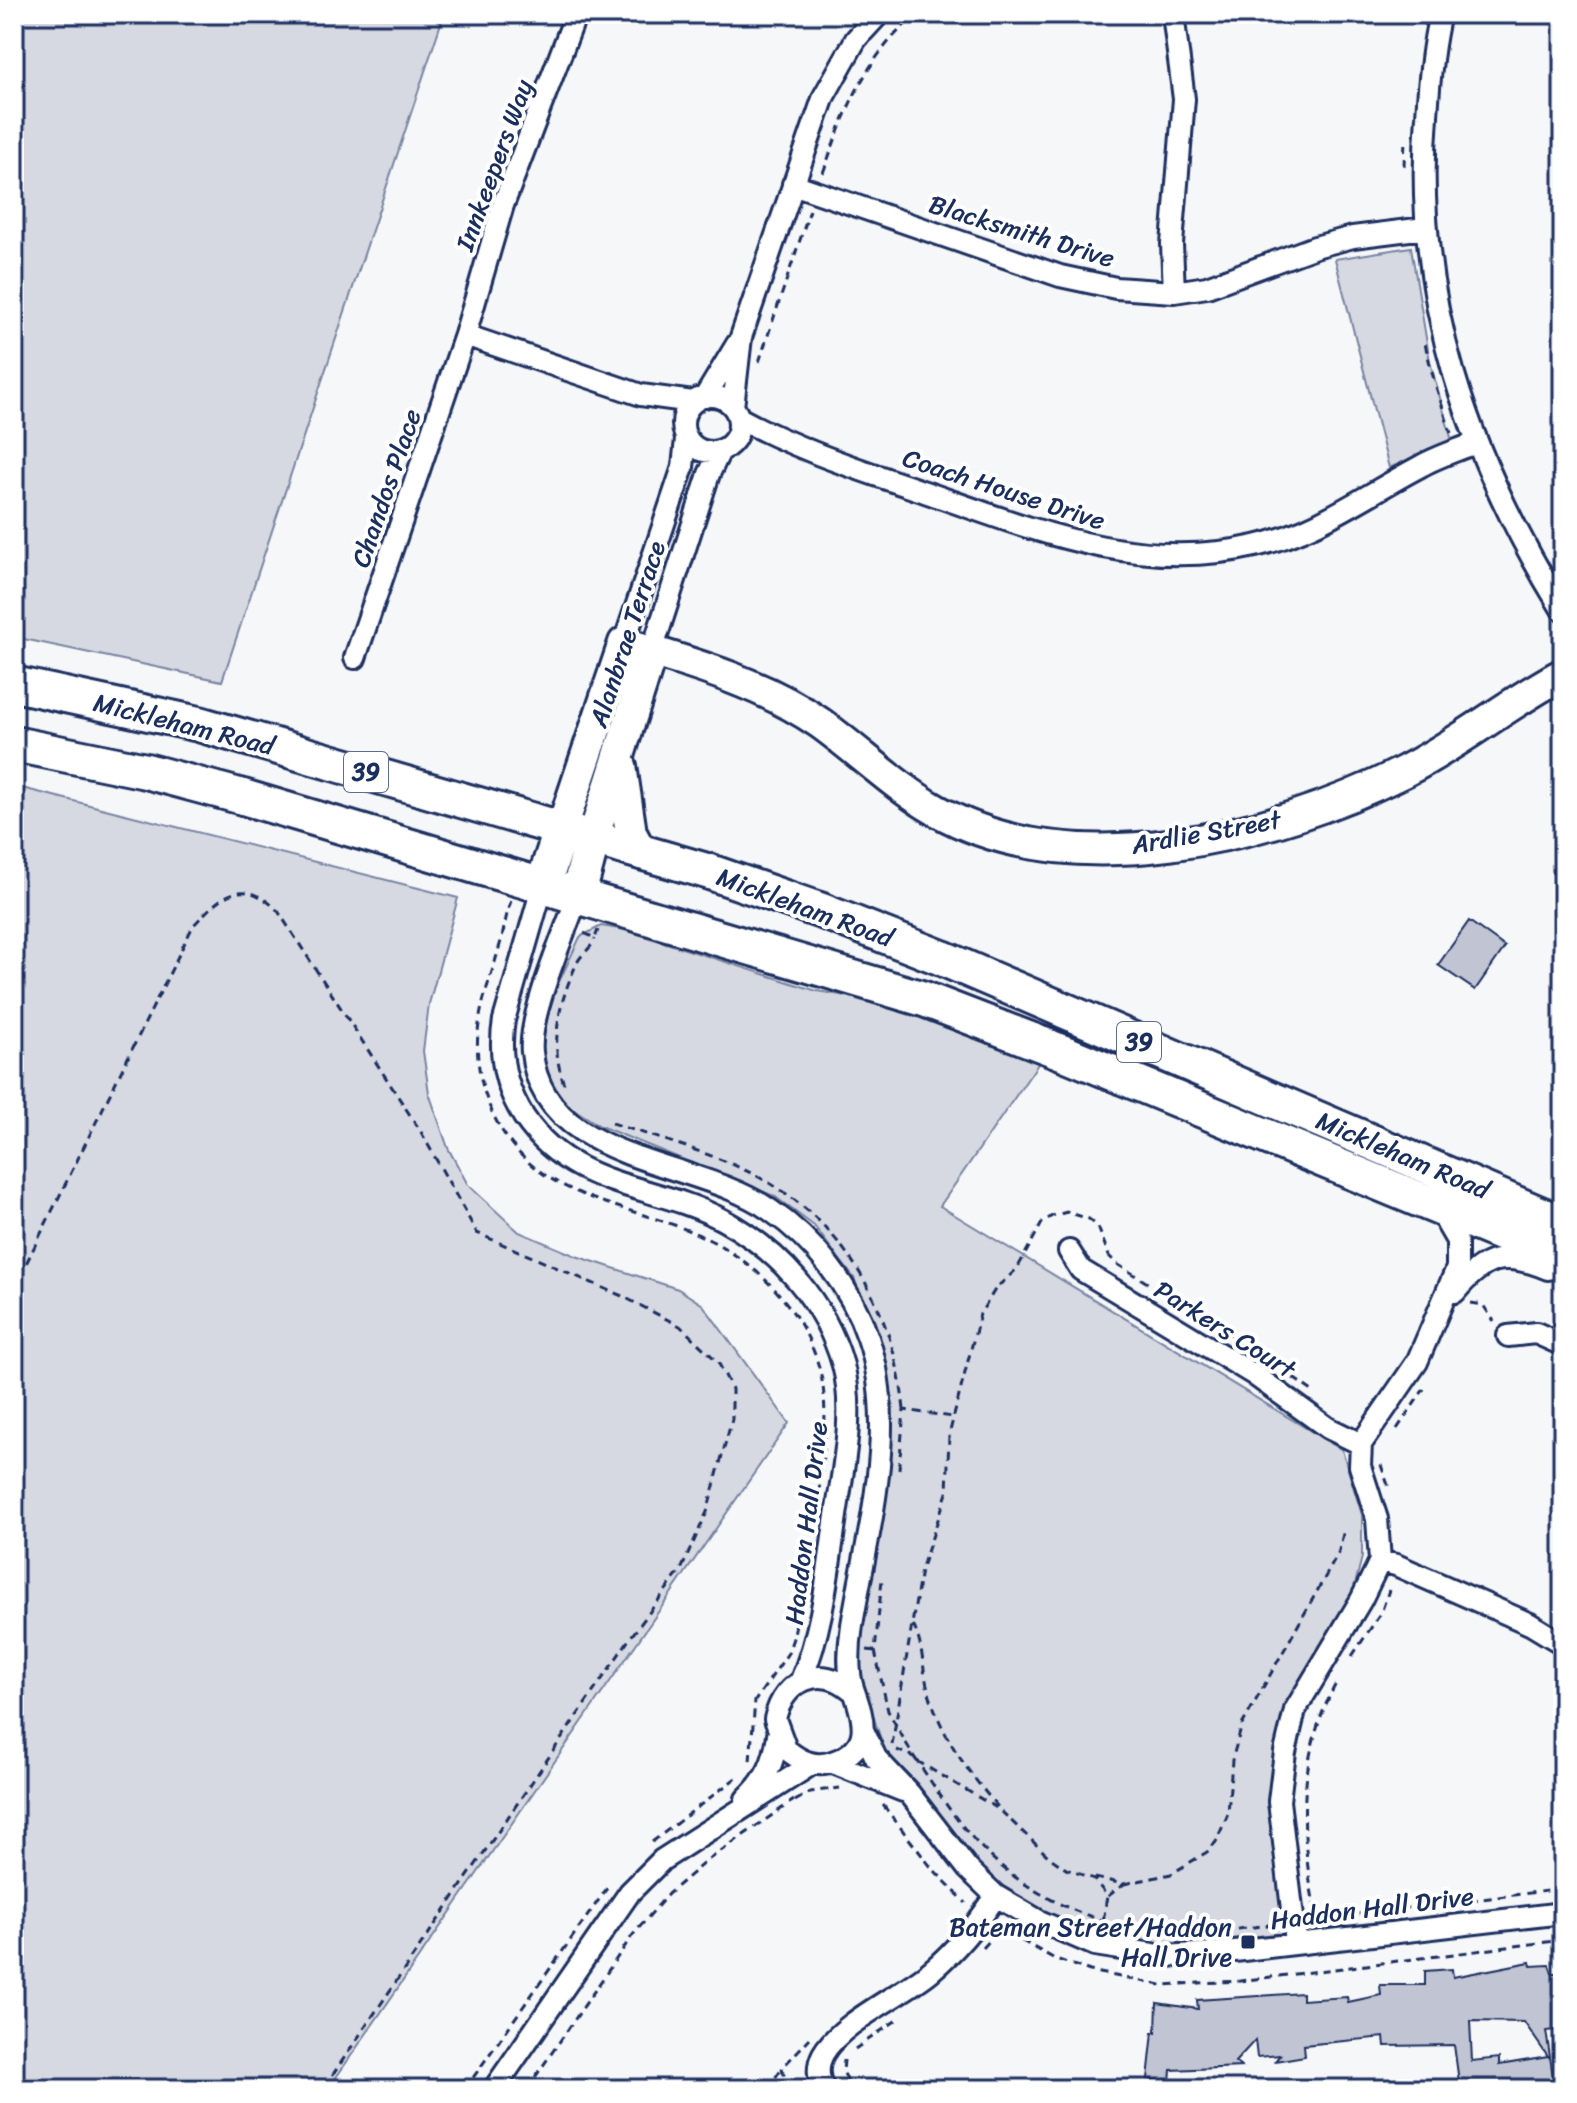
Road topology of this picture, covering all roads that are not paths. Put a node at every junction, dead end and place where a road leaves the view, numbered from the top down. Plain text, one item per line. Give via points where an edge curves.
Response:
1 (576, 14) edge
2 (879, 14) edge
3 (1173, 14) edge
4 (1440, 14) edge
5 (793, 184) junction
6 (1425, 228) junction
7 (1174, 292) junction
8 (465, 335) junction
9 (741, 337) junction
10 (641, 395) junction
11 (699, 400) junction
12 (736, 412) junction
13 (684, 431) junction
14 (1475, 443) junction
15 (787, 445) junction
16 (728, 446) junction
17 (1563, 611) edge
18 (638, 647) junction
19 (355, 658) dead end
20 (1563, 674) edge
21 (14, 684) edge
22 (14, 744) edge
23 (620, 756) junction
24 (578, 833) junction
25 (641, 852) junction
26 (543, 885) junction
27 (578, 895) junction
28 (1436, 1207) junction
29 (1563, 1224) edge
30 (1069, 1251) dead end
31 (1563, 1259) edge
32 (1563, 1275) edge
33 (1445, 1304) junction
34 (1508, 1336) road end
35 (1563, 1345) edge
36 (1361, 1444) junction
37 (1387, 1562) junction
38 (1563, 1644) edge
39 (801, 1680) junction
40 (853, 1691) junction
41 (863, 1730) junction
42 (778, 1735) junction
43 (822, 1763) junction
44 (783, 1785) junction
45 (910, 1794) junction
46 (996, 1896) junction
47 (1563, 1913) edge
48 (1295, 1932) junction
49 (817, 2087) edge
50 (494, 2089) edge

1 - 8 street, Innkeepers Way via 503,205
2 - 5 street via 836,68
3 - 7 street via 1184,99 1172,244
4 - 6 street via 1424,144
5 - 7 street, Blacksmith Drive via 1060,276 1116,288
5 - 9 street
6 - 7 street, Blacksmith Drive via 1344,240 1236,278
6 - 14 street via 1448,359
8 - 10 street
8 - 19 street, Chandos Place
9 - 11 street
9 - 12 street
10 - 11 street
10 - 13 street
11 - 12 street via 720,397
11 - 13 street
12 - 15 street, Coach House Drive
12 - 16 street
13 - 16 street via 701,451
13 - 18 street, Alanbrae Terrace via 683,467
14 - 15 street, Coach House Drive via 1422,465 1304,531 1241,548 1165,555 1075,542
14 - 17 street via 1528,554
15 - 16 street, Coach House Drive
16 - 18 street, Alanbrae Terrace via 709,474
18 - 20 street, Ardlie Street via 784,702 914,797 961,823 1020,841 1096,848 1212,836 1343,799 1429,757
18 - 23 street, Alanbrae Terrace
18 - 24 street, Alanbrae Terrace
21 - 24 main road, Mickleham Road / 39 via 199,724
22 - 26 main road, Mickleham Road / 39 via 160,775
23 - 24 street, Alanbrae Terrace
23 - 25 street via 631,833
24 - 25 main road, Mickleham Road / 39
24 - 26 main road
24 - 27 main road
25 - 29 main road, Mickleham Road / 39 via 808,906 942,958
26 - 27 main road, Mickleham Road / 39
26 - 39 street, Haddon Hall Drive via 504,1020 501,1040 508,1093 540,1140 578,1169 721,1218 759,1242 797,1277 825,1319 843,1366 845,1455 817,1642
27 - 28 main road, Mickleham Road / 39 via 924,999
27 - 40 street via 535,1019 531,1051 557,1112 592,1140 727,1186 770,1209 809,1241 834,1274 868,1337 882,1412 878,1468 849,1641
28 - 31 main road, Mickleham Road / 39
28 - 33 street via 1459,1251
30 - 36 street, Parkers Court via 1081,1270
32 - 33 street via 1523,1261 1489,1260
33 - 36 street via 1407,1381
34 - 35 street via 1536,1333
36 - 37 street via 1360,1466
37 - 38 street via 1530,1624
37 - 48 street via 1295,1710 1279,1801
39 - 40 street via 831,1677
39 - 42 street via 778,1704
40 - 41 street via 861,1704
41 - 43 street via 857,1745
41 - 45 street, Haddon Hall Drive via 876,1758
42 - 43 street via 786,1749
42 - 44 street
43 - 44 street
43 - 45 street
44 - 50 street via 662,1860 630,1892
45 - 46 street, Haddon Hall Drive via 937,1834
46 - 48 street, Haddon Hall Drive via 1095,1945 1165,1956
46 - 49 street via 965,1938 931,1971 822,2055
47 - 48 street, Haddon Hall Drive

